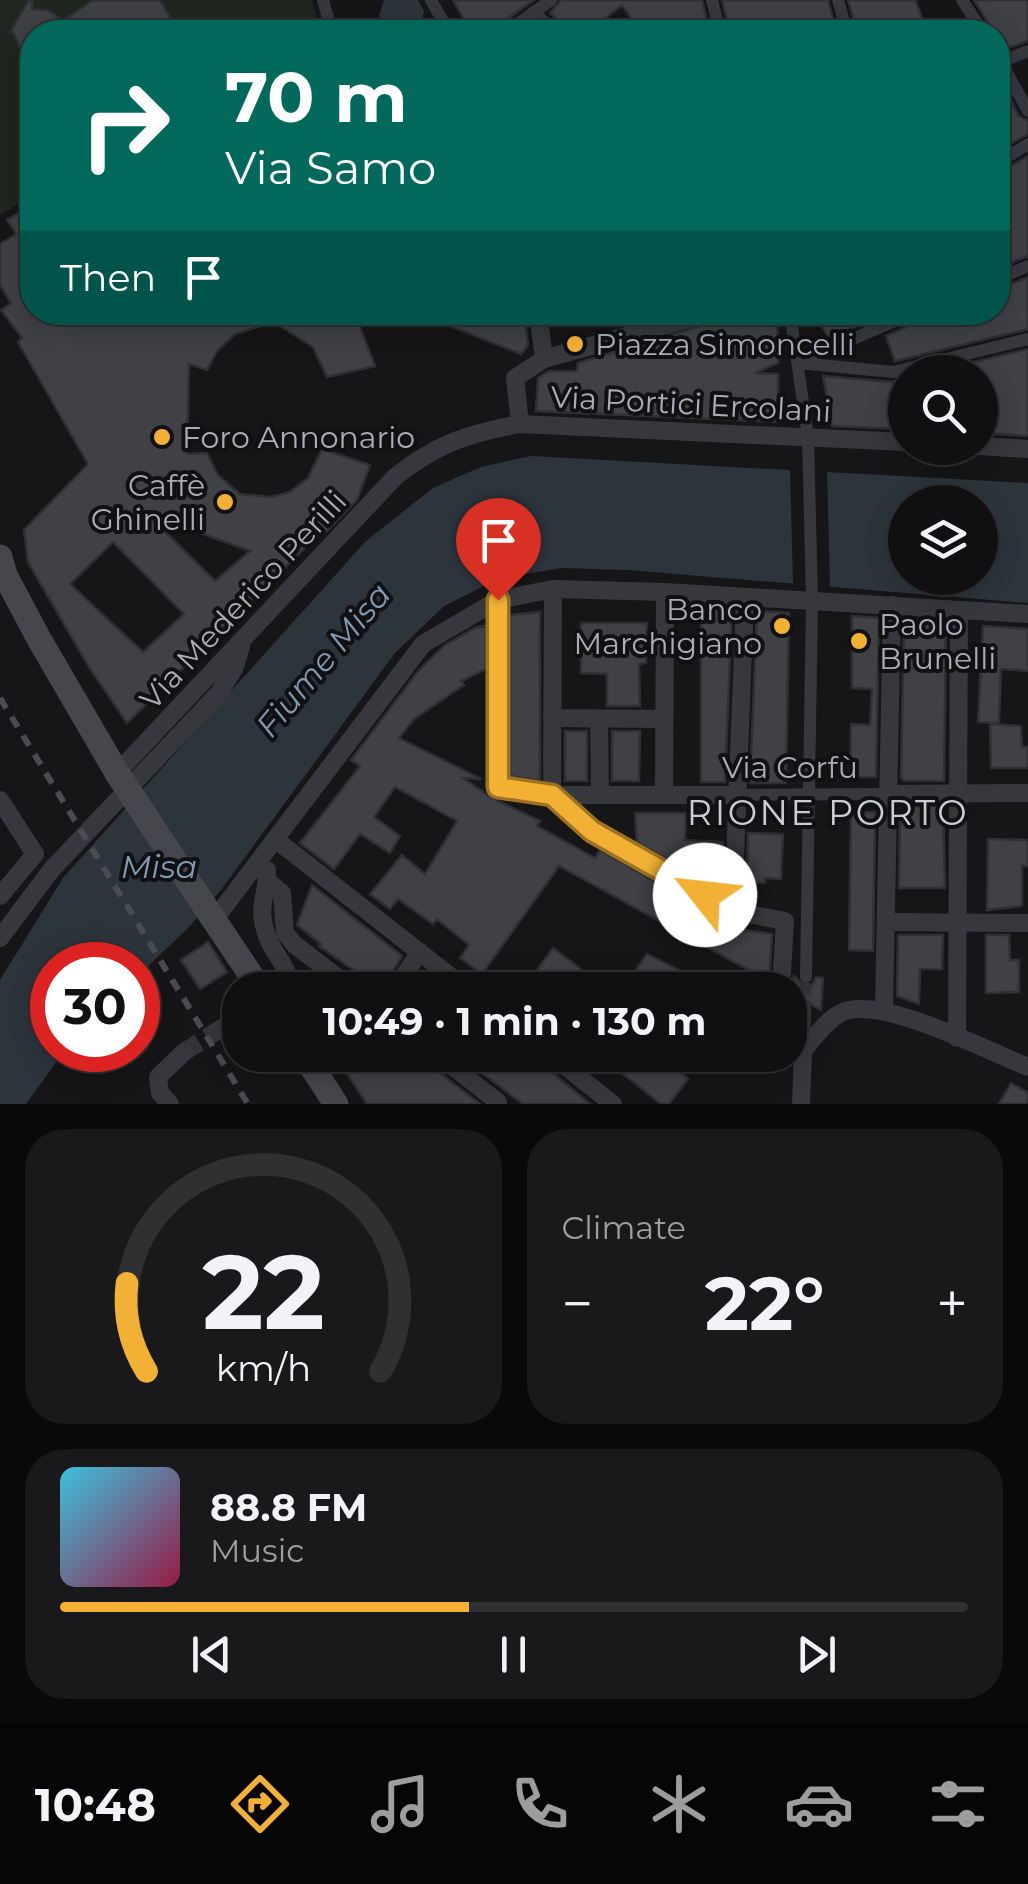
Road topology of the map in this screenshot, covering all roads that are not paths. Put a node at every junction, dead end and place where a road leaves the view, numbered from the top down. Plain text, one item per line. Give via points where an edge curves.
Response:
1 (551, 0) edge
2 (534, 12) junction
3 (523, 20) edge
4 (543, 20) edge
5 (1010, 79) edge
6 (1028, 111) edge
7 (540, 325) edge
8 (659, 325) edge
9 (792, 325) edge
10 (885, 325) edge
11 (1028, 338) edge
12 (544, 359) junction
13 (798, 363) junction
14 (520, 424) junction
15 (808, 437) junction
16 (888, 441) edge
17 (998, 447) edge
18 (1028, 449) edge
19 (0, 557) edge
20 (553, 590) junction
21 (665, 592) junction
22 (812, 593) junction
23 (745, 596) junction
24 (498, 600) junction
25 (892, 606) junction
26 (959, 610) junction
27 (1028, 614) edge
28 (242, 642) junction
29 (552, 718) junction
30 (599, 718) junction
31 (664, 719) junction
32 (117, 774) junction
33 (1028, 793) edge
34 (889, 794) junction
35 (958, 794) junction
36 (552, 795) junction
37 (600, 795) junction
38 (664, 795) junction
39 (738, 795) junction
40 (810, 795) junction
41 (0, 800) edge
42 (275, 839) junction
43 (261, 858) junction
44 (267, 881) junction
45 (0, 896) edge
46 (733, 911) junction
47 (214, 920) junction
48 (785, 921) junction
49 (808, 922) junction
50 (887, 922) junction
51 (957, 923) junction
52 (1028, 923) edge
53 (0, 938) edge
54 (420, 952) junction
55 (248, 972) edge
56 (287, 972) edge
57 (330, 972) edge
58 (406, 972) edge
59 (445, 972) edge
60 (782, 972) tunnel mouth
61 (806, 972) tunnel mouth
62 (884, 1010) junction
63 (222, 1028) edge
64 (218, 1031) tunnel mouth
65 (807, 1037) edge
66 (957, 1038) junction
67 (184, 1052) tunnel mouth
68 (1028, 1067) edge
69 (315, 1072) edge
70 (460, 1072) edge
71 (573, 1072) edge
72 (798, 1072) edge
73 (498, 1102) edge
74 (170, 1104) edge
75 (336, 1104) edge
76 (613, 1104) edge
77 (801, 1104) edge

1 - 2 street
2 - 3 street
2 - 4 street
5 - 6 street
7 - 12 street
8 - 12 street
9 - 13 street
10 - 13 street
11 - 13 street via 893,372
12 - 14 street, Via Portici Ercolani via 516,378
13 - 15 street
14 - 15 street, Via Portici Ercolani
14 - 28 street, Via Mederico Perilli via 474,432 426,452
15 - 16 street, Via Portici Ercolani
15 - 22 street
17 - 18 street
19 - 32 main road
20 - 21 street
20 - 24 street
20 - 29 street
21 - 23 street
21 - 31 street
22 - 23 street
22 - 25 street
22 - 40 street
23 - 39 street
24 - 36 street, Via Corfù via 498,787
24 - 42 street via 423,644
25 - 26 street
25 - 34 street
26 - 27 street
26 - 35 street
28 - 32 street, Via Mederico Perilli
28 - 53 street via 219,693 52,870
29 - 30 street
29 - 36 street
30 - 31 street
30 - 37 street
31 - 38 street
32 - 47 main road, bridge
33 - 35 street, Via Corfù
34 - 35 street, Via Corfù
34 - 40 street, Via Corfù
34 - 50 street
35 - 51 street
36 - 37 street, Via Corfù
36 - 46 street via 592,831
37 - 38 street, Via Corfù
38 - 39 street, Via Corfù
39 - 40 street, Via Corfù
39 - 46 street
40 - 49 street
41 - 45 street via 35,854
42 - 43 street
42 - 54 street
43 - 44 street
43 - 47 street
44 - 56 street via 261,918
44 - 57 street via 282,892 286,932 295,945
46 - 48 street
47 - 55 main road
48 - 49 street
48 - 60 street
49 - 61 street
50 - 51 street
50 - 62 street
51 - 52 street
51 - 66 street
54 - 58 street
54 - 59 street
62 - 65 street via 848,1010
62 - 66 street
63 - 64 street
66 - 68 street
67 - 74 street via 158,1077
69 - 75 main road
70 - 73 street
71 - 76 street
72 - 77 street

